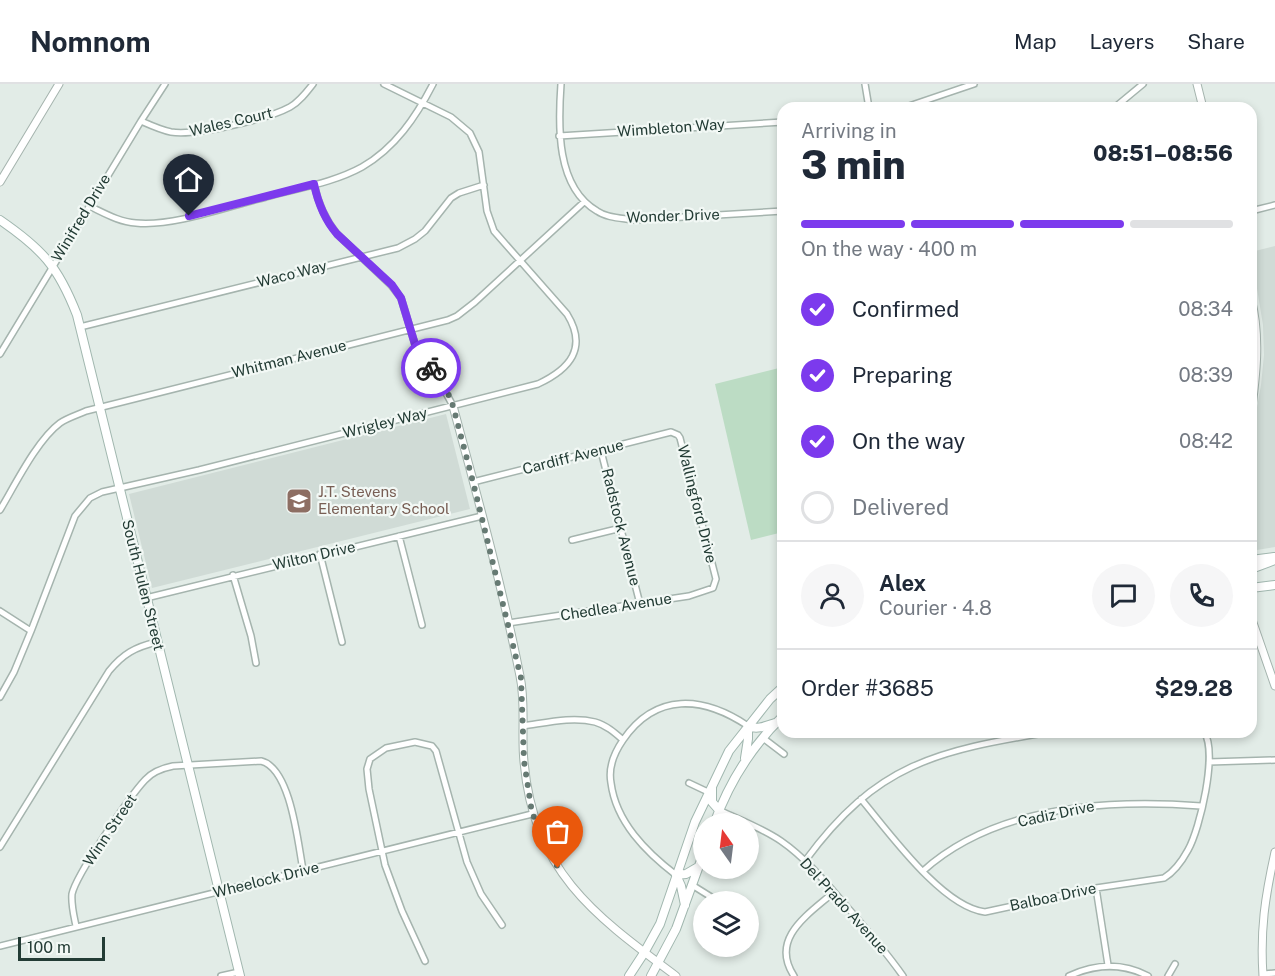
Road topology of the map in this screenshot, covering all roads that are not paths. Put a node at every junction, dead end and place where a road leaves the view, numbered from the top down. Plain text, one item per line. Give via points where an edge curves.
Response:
1 (59, 84) edge
2 (165, 84) edge
3 (313, 84) edge
4 (384, 84) edge
5 (433, 84) edge
6 (561, 84) edge
7 (865, 84) edge
8 (974, 84) edge
9 (1143, 84) edge
10 (1197, 84) edge
11 (1123, 100) joint
12 (422, 102) junction
13 (868, 102) edge
14 (921, 102) edge
15 (1121, 102) edge
16 (1202, 102) edge
17 (141, 121) junction
18 (777, 122) edge
19 (559, 136) junction
20 (0, 182) edge
21 (314, 184) junction
22 (484, 185) junction
23 (584, 202) junction
24 (1275, 205) edge
25 (89, 206) junction
26 (1257, 210) edge
27 (777, 211) edge
28 (0, 220) edge
29 (361, 257) junction
30 (518, 261) junction
31 (53, 266) junction
32 (80, 327) junction
33 (410, 329) junction
34 (0, 354) edge
35 (453, 406) junction
36 (99, 408) junction
37 (672, 433) joint
38 (601, 451) junction
39 (473, 482) junction
40 (119, 488) junction
41 (0, 510) edge
42 (482, 516) junction
43 (621, 528) junction
44 (399, 536) junction
45 (572, 540) dead end
46 (320, 554) junction
47 (1275, 558) edge
48 (1257, 560) edge
49 (1257, 566) edge
50 (233, 575) junction
51 (716, 579) joint
52 (1275, 585) edge
53 (1257, 587) edge
54 (146, 598) junction
55 (640, 604) junction
56 (0, 611) edge
57 (508, 623) junction
58 (422, 625) dead end
59 (31, 631) junction
60 (1257, 634) edge
61 (157, 642) junction
62 (342, 642) dead end
63 (255, 663) dead end
64 (1275, 686) edge
65 (777, 694) edge
66 (0, 697) edge
67 (777, 721) edge
68 (777, 722) edge
69 (522, 726) junction
70 (748, 726) junction
71 (763, 738) junction
72 (1003, 738) edge
73 (1206, 738) edge
74 (624, 740) junction
75 (784, 754) dead end
76 (1275, 760) edge
77 (744, 762) junction
78 (1209, 762) junction
79 (188, 765) junction
80 (714, 781) junction
81 (689, 783) dead end
82 (708, 792) junction
83 (861, 799) junction
84 (1201, 806) junction
85 (719, 810) junction
86 (532, 813) junction
87 (699, 813) edge
88 (704, 813) edge
89 (718, 813) edge
90 (693, 828) edge
91 (457, 832) junction
92 (0, 847) edge
93 (382, 851) junction
94 (1275, 852) edge
95 (805, 861) junction
96 (303, 870) junction
97 (693, 870) edge
98 (923, 870) junction
99 (676, 875) junction
100 (694, 879) edge
101 (692, 885) junction
102 (1096, 888) junction
103 (702, 891) edge
104 (218, 892) junction
105 (834, 892) junction
106 (685, 906) junction
107 (502, 925) dead end
108 (76, 927) junction
109 (0, 946) edge
110 (644, 953) junction
111 (425, 961) dead end
112 (658, 963) junction
113 (1175, 964) dead end
114 (1108, 965) junction
115 (1275, 973) edge
116 (239, 974) edge
117 (1263, 975) edge
118 (221, 976) edge
119 (629, 976) edge
120 (651, 976) edge
121 (676, 976) edge
122 (794, 976) edge
123 (903, 976) edge
124 (1069, 976) edge
125 (1148, 976) edge
126 (1168, 976) edge

1 - 20 street
2 - 17 street, Winifred Drive
3 - 17 street, Wales Court via 288,108 214,128 170,132
4 - 12 street, Wrigley Way
5 - 12 street
6 - 19 street
7 - 13 street
8 - 14 street
9 - 11 street
10 - 16 street
11 - 15 street
12 - 21 street via 408,126 384,152 340,178
12 - 22 street, Wrigley Way via 451,117 470,133 479,152
17 - 25 street, Winifred Drive
18 - 19 street, Wimbleton Way
19 - 23 street via 572,183
21 - 25 street via 152,223 124,222
21 - 29 street via 329,224
22 - 29 street, Waco Way via 451,198 415,240
22 - 30 street, Wrigley Way via 494,231
23 - 27 street, Wonder Drive via 598,213 633,220
23 - 30 street, Whitman Avenue
24 - 26 street
25 - 31 street, Winifred Drive
28 - 31 main road, South Hulen Street via 32,243
29 - 32 street, Waco Way
29 - 33 street via 401,298
30 - 33 street, Whitman Avenue via 457,316
30 - 35 street, Wrigley Way via 573,323 573,356 561,371 538,384
31 - 32 main road, South Hulen Street
31 - 34 street, Winifred Drive
32 - 36 main road, South Hulen Street
33 - 35 street via 417,351
33 - 36 street, Whitman Avenue
35 - 39 street
35 - 40 street, Wrigley Way
36 - 40 main road, South Hulen Street
36 - 41 street, Whitman Avenue via 70,417 54,429
37 - 38 street, Cardiff Avenue
37 - 51 street, Wallingford Drive via 680,438
38 - 39 street, Cardiff Avenue
38 - 43 street, Radstock Avenue
39 - 42 street
40 - 54 main road, South Hulen Street
40 - 59 street, Wrigley Way via 90,498 75,516
42 - 44 street, Wilton Drive
42 - 57 street
43 - 45 street
43 - 55 street, Radstock Avenue
44 - 46 street, Wilton Drive
44 - 58 street
46 - 50 street, Wilton Drive
46 - 62 street
47 - 48 main road
47 - 49 main road
50 - 54 street, Wilton Drive
50 - 63 street
51 - 55 street, Chedlea Avenue via 708,590
52 - 53 main road
54 - 61 main road, South Hulen Street
55 - 57 street, Chedlea Avenue
56 - 59 street
57 - 69 street via 521,678
59 - 66 street, Wrigley Way
60 - 64 street
61 - 79 main road, South Hulen Street
61 - 92 street via 136,647 119,658
65 - 70 main road
67 - 70 main road via 765,727
68 - 71 main road
69 - 74 street via 594,722
69 - 86 street
70 - 74 street via 710,706 680,705 646,715
70 - 77 main road
70 - 80 main road via 729,751
71 - 75 street
71 - 77 main road
72 - 83 street via 945,753 890,777
73 - 78 street, Balboa Drive
74 - 99 street via 611,765 610,782 617,806 636,838
76 - 78 street
77 - 85 main road
78 - 84 street, Balboa Drive
79 - 96 street, Winn Street via 261,760 272,766 287,795
79 - 104 main road, South Hulen Street
79 - 108 street, Winn Street via 163,768 146,779 111,828 75,887 72,905
80 - 82 main road
80 - 85 main road via 712,802
81 - 82 street
82 - 87 main road
83 - 95 street via 824,835
83 - 98 street, Balboa Drive
84 - 98 street, Cadiz Drive via 1104,804 1046,814 967,839
84 - 102 street, Balboa Drive via 1189,848 1169,875
85 - 88 main road
85 - 89 main road
85 - 95 street, Del Prado Avenue via 764,831
86 - 91 street, Wheelock Drive
86 - 110 street via 573,890
90 - 99 main road
91 - 93 street, Wheelock Drive
91 - 93 street via 432,746 406,743 386,748 370,759 368,769
91 - 107 street via 481,894
93 - 96 street, Wheelock Drive
93 - 111 street via 402,912
94 - 117 street via 1261,934
95 - 105 street, Del Prado Avenue
96 - 104 street, Wheelock Drive
97 - 99 main road
98 - 102 street, Balboa Drive via 956,900 985,912
99 - 106 main road
99 - 110 main road via 660,924
100 - 101 main road
101 - 103 street
101 - 106 main road
102 - 114 street
104 - 108 street, Wheelock Drive
104 - 116 main road, South Hulen Street
105 - 122 street via 800,921 788,938 787,954
105 - 123 street, Del Prado Avenue
106 - 112 main road
108 - 109 street, Wheelock Drive
110 - 112 street
110 - 119 main road
112 - 120 main road
112 - 121 street
113 - 126 street
114 - 124 street
114 - 125 street
115 - 117 street
116 - 118 street

